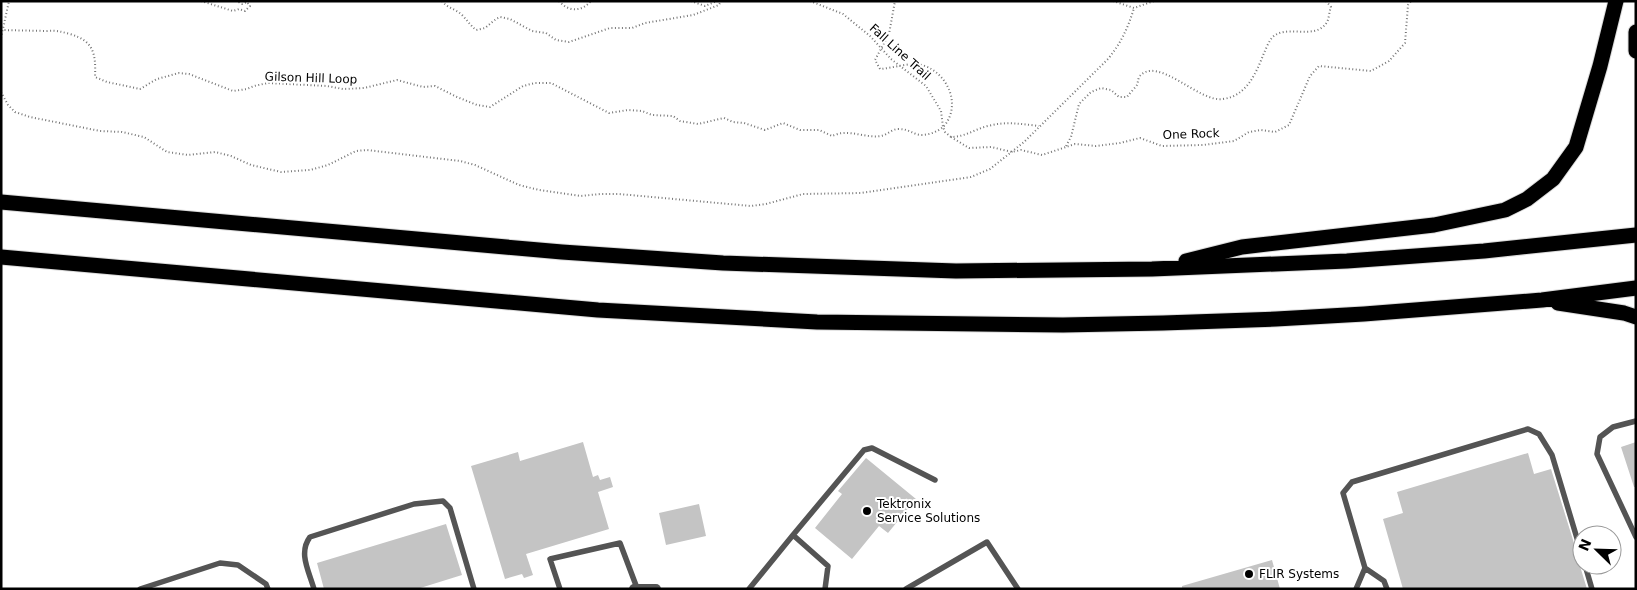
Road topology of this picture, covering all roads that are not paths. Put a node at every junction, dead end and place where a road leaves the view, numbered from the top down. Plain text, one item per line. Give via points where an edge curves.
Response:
1 (1607, 1) edge
2 (1616, 1) edge
3 (1610, 22) junction
4 (1636, 32) edge
5 (1636, 51) edge
6 (1, 202) edge
7 (1636, 235) edge
8 (1, 257) edge
9 (1152, 269) junction
10 (1636, 288) edge
11 (1542, 300) junction
12 (1636, 317) edge
13 (1636, 421) edge
14 (935, 480) dead end
15 (1573, 525) edge
16 (793, 535) junction
17 (1636, 537) edge
18 (1365, 568) junction
19 (1588, 575) edge
20 (635, 588) edge
21 (140, 589) edge
22 (268, 589) edge
23 (314, 589) edge
24 (474, 589) edge
25 (560, 589) edge
26 (656, 589) edge
27 (749, 589) edge
28 (825, 589) edge
29 (906, 589) edge
30 (1018, 589) edge
31 (1356, 589) edge
32 (1387, 589) edge
33 (1592, 589) edge

1 - 3 highway
2 - 3 highway
3 - 9 highway via 1576,146 1553,179 1527,199 1505,210 1434,225 1242,247
4 - 5 highway
6 - 9 highway via 562,252 723,263 956,271
7 - 9 highway via 1475,252
8 - 11 highway via 598,310 817,322 1163,324 1364,314
10 - 11 highway
11 - 12 highway
13 - 17 lane via 1613,427 1600,437 1597,454
14 - 16 lane via 872,448 864,450
15 - 18 lane via 1552,455 1540,434 1528,429 1352,482 1343,493
16 - 27 lane
16 - 28 lane via 828,566
18 - 31 lane
18 - 32 lane via 1384,580
19 - 33 lane
20 - 25 lane via 620,543 550,559
20 - 26 street
21 - 22 lane via 220,563 238,565 266,584
23 - 24 lane via 304,555 304,545 310,537 414,504 443,501 450,508
29 - 30 lane via 987,542

